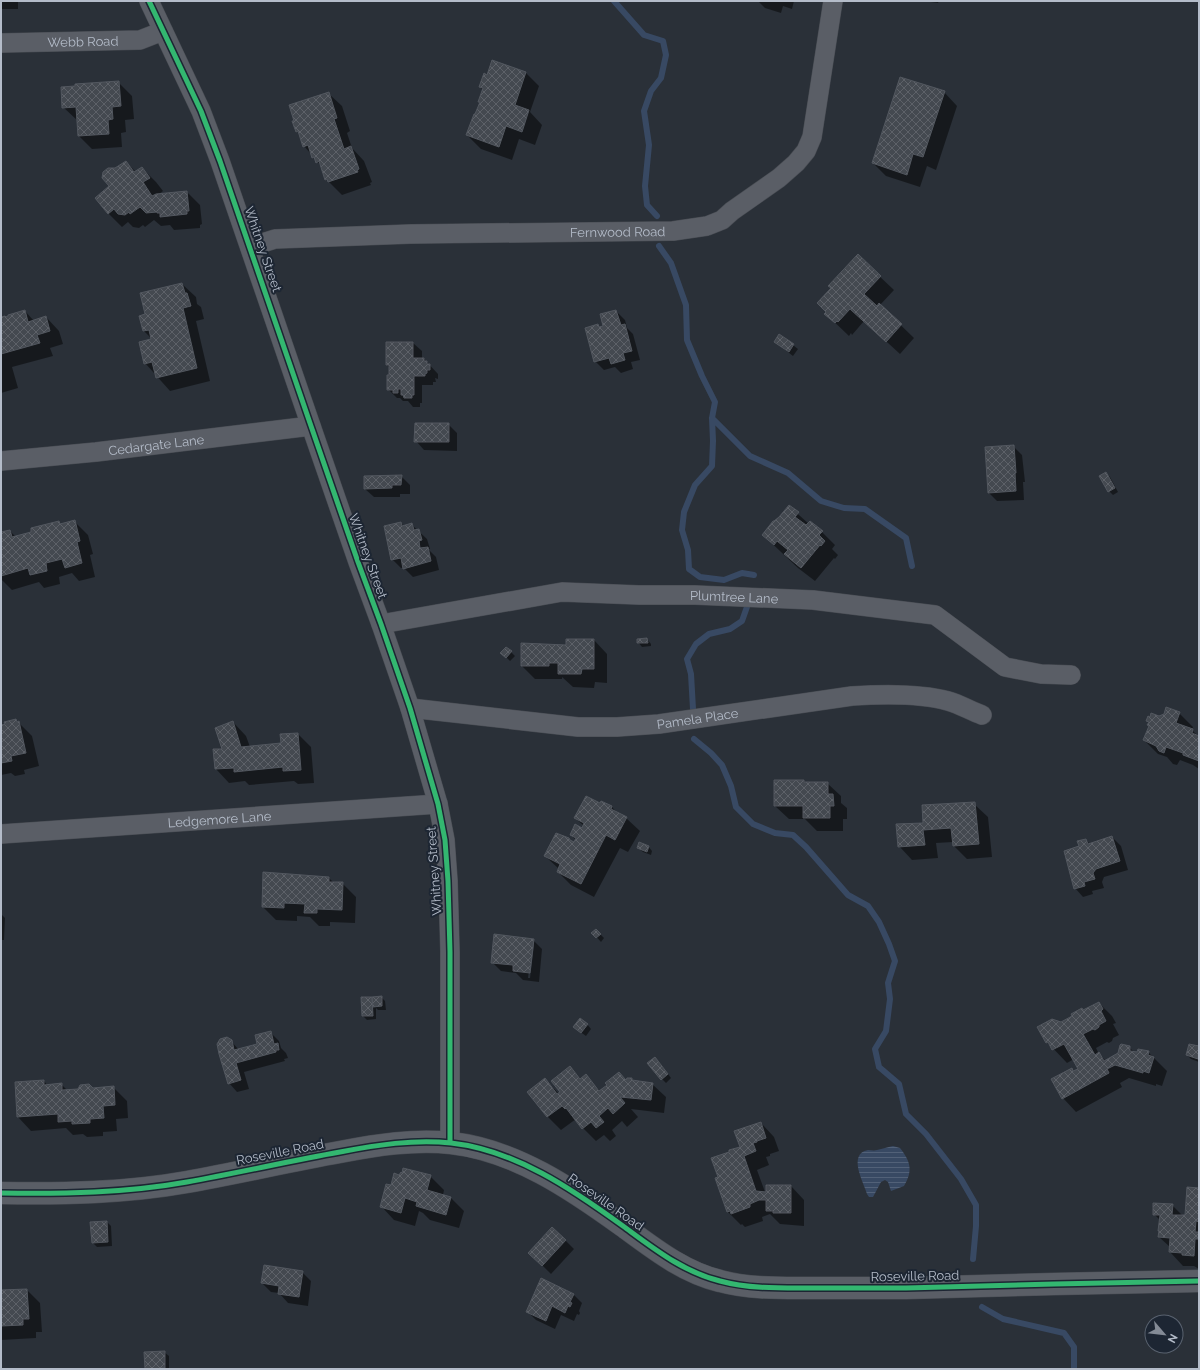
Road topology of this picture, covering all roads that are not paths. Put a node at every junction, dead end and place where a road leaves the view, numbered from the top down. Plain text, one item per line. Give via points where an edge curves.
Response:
1 (149, 1) edge
2 (833, 1) edge
3 (163, 31) junction
4 (1, 43) edge
5 (250, 247) junction
6 (311, 426) junction
7 (1, 461) edge
8 (382, 624) junction
9 (1070, 675) dead end
10 (410, 708) junction
11 (982, 715) dead end
12 (438, 804) junction
13 (1, 834) edge
14 (450, 1142) junction
15 (1, 1193) edge
16 (1199, 1281) edge

1 - 3 street, Whitney Street
2 - 5 street, Fernwood Road via 812,138 806,151 779,178 722,220 707,226 673,231 412,234 275,239
3 - 4 street, Webb Road via 140,40
3 - 5 street, Whitney Street via 201,111
5 - 6 street, Whitney Street
6 - 7 street, Cedargate Lane
6 - 8 street, Whitney Street
8 - 9 street, Plumtree Lane via 562,592 695,594 813,600 935,615 1004,667 1041,674
8 - 10 street, Whitney Street
10 - 11 street, Pamela Place via 572,726 617,727 659,724 879,694 948,701
10 - 12 street, Whitney Street
12 - 13 street, Ledgemore Lane
12 - 14 street, Whitney Street via 445,840 448,881
14 - 15 street, Roseville Road via 413,1142 369,1147 185,1182 128,1190 87,1193
14 - 16 street, Roseville Road via 482,1148 560,1183 656,1251 684,1268 720,1281 766,1287 877,1288

